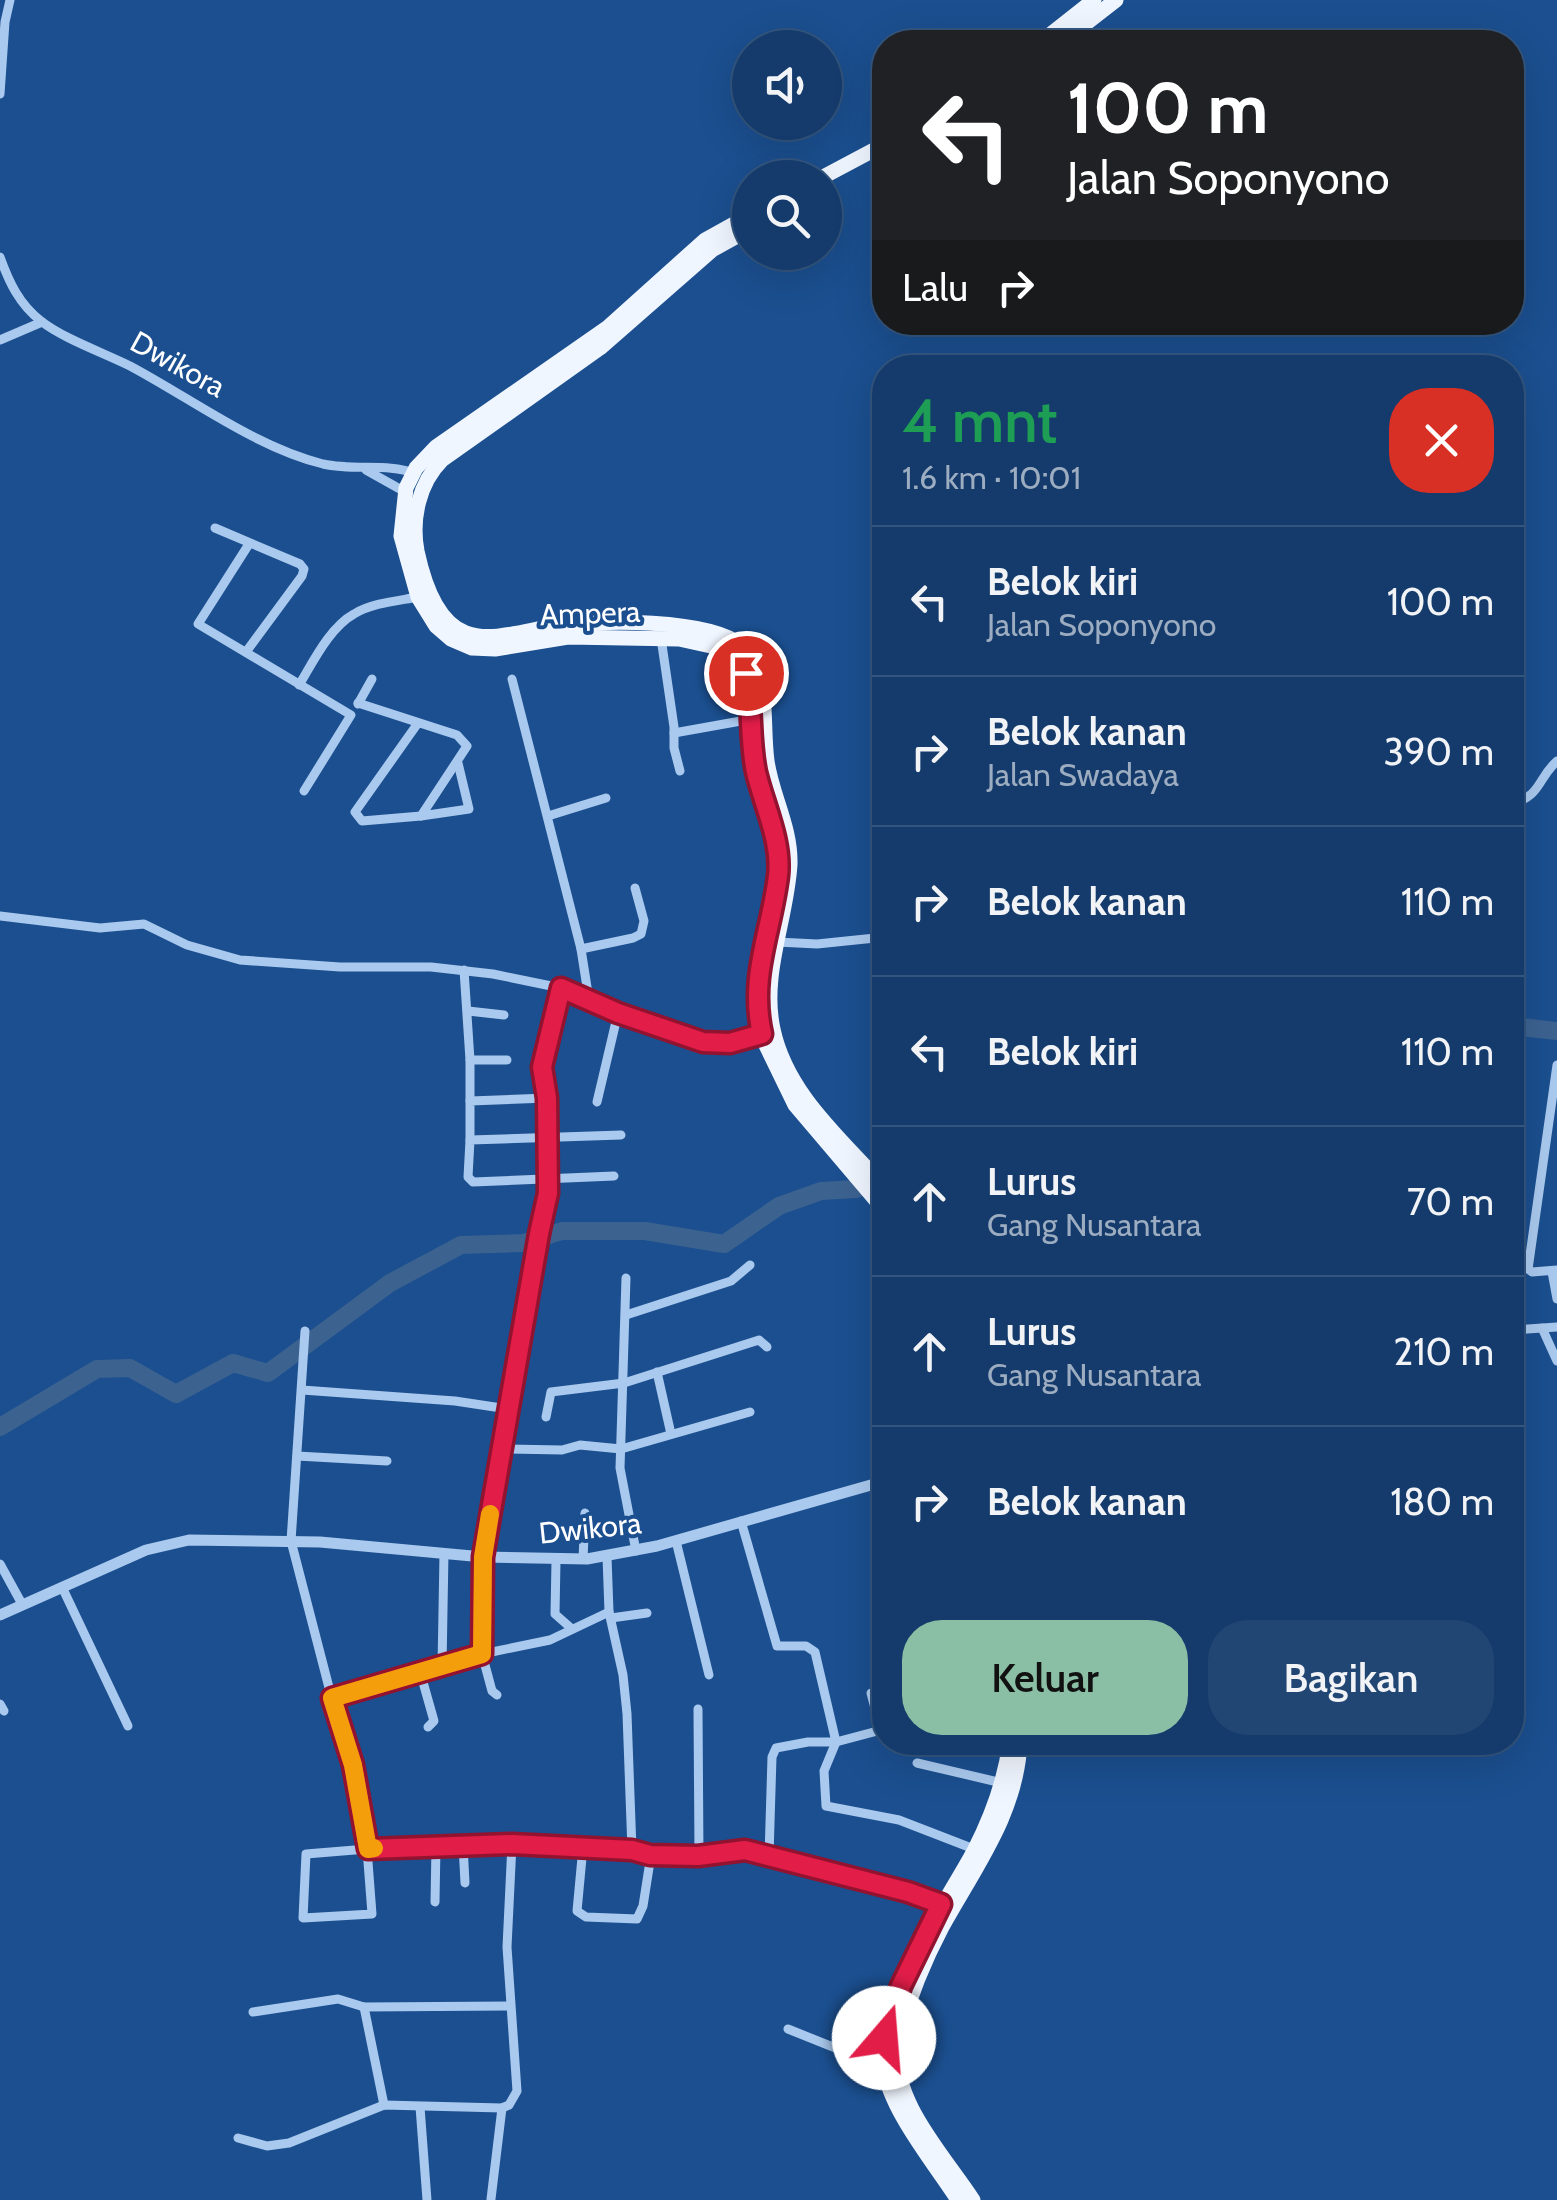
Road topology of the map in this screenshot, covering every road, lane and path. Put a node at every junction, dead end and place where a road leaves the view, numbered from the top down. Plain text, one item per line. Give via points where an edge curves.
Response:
1 (10, 0) edge
2 (1094, 0) edge
3 (1116, 0) edge
4 (1056, 30) edge
5 (1077, 30) edge
6 (0, 94) edge
7 (872, 151) edge
8 (872, 162) edge
9 (842, 167) edge
10 (842, 178) edge
11 (732, 225) edge
12 (732, 238) edge
13 (0, 256) edge
14 (42, 322) junction
15 (0, 340) edge
16 (366, 470) junction
17 (420, 475) junction
18 (412, 494) junction
19 (215, 528) dead end
20 (249, 544) junction
21 (418, 597) junction
22 (661, 638) junction
23 (246, 652) junction
24 (372, 679) dead end
25 (512, 679) dead end
26 (299, 685) junction
27 (358, 703) junction
28 (351, 715) junction
29 (752, 719) junction
30 (418, 723) junction
31 (674, 733) junction
32 (1557, 761) edge
33 (458, 763) junction
34 (680, 770) dead end
35 (304, 791) dead end
36 (606, 798) dead end
37 (1524, 800) edge
38 (421, 816) junction
39 (548, 816) junction
40 (635, 888) dead end
41 (0, 916) edge
42 (872, 938) edge
43 (777, 942) junction
44 (582, 949) junction
45 (464, 970) junction
46 (561, 988) junction
47 (589, 1000) junction
48 (468, 1011) junction
49 (764, 1011) junction
50 (618, 1013) junction
51 (504, 1015) dead end
52 (762, 1034) junction
53 (470, 1060) junction
54 (507, 1060) dead end
55 (1557, 1065) edge
56 (547, 1098) junction
57 (470, 1101) junction
58 (597, 1102) dead end
59 (621, 1135) dead end
60 (548, 1138) junction
61 (470, 1140) junction
62 (857, 1167) junction
63 (614, 1176) dead end
64 (548, 1180) junction
65 (872, 1182) edge
66 (750, 1265) dead end
67 (1555, 1271) edge
68 (626, 1278) dead end
69 (1557, 1299) edge
70 (626, 1315) junction
71 (1557, 1327) edge
72 (1542, 1328) junction
73 (1524, 1329) edge
74 (305, 1331) dead end
75 (767, 1348) dead end
76 (1557, 1361) edge
77 (657, 1372) junction
78 (624, 1383) junction
79 (302, 1390) junction
80 (508, 1409) junction
81 (750, 1412) dead end
82 (546, 1417) dead end
83 (672, 1434) junction
84 (502, 1449) junction
85 (621, 1449) junction
86 (297, 1456) junction
87 (386, 1461) dead end
88 (872, 1487) edge
89 (585, 1513) dead end
90 (741, 1521) junction
91 (676, 1540) junction
92 (292, 1541) junction
93 (636, 1551) junction
94 (444, 1553) junction
95 (483, 1557) junction
96 (607, 1557) junction
97 (583, 1559) junction
98 (556, 1561) junction
99 (0, 1564) edge
100 (62, 1586) junction
101 (22, 1604) junction
102 (646, 1613) dead end
103 (0, 1615) edge
104 (610, 1615) junction
105 (572, 1629) junction
106 (482, 1654) junction
107 (442, 1667) junction
108 (709, 1674) dead end
109 (421, 1675) junction
110 (871, 1694) dead end
111 (498, 1695) dead end
112 (872, 1697) edge
113 (332, 1698) junction
114 (698, 1709) dead end
115 (128, 1726) dead end
116 (428, 1727) dead end
117 (872, 1733) edge
118 (836, 1742) junction
119 (1007, 1755) edge
120 (1018, 1755) edge
121 (917, 1763) dead end
122 (1002, 1783) junction
123 (512, 1844) junction
124 (436, 1846) junction
125 (463, 1846) junction
126 (582, 1847) junction
127 (368, 1849) junction
128 (974, 1849) junction
129 (632, 1850) junction
130 (650, 1855) junction
131 (698, 1856) junction
132 (769, 1856) junction
133 (465, 1882) dead end
134 (435, 1902) dead end
135 (941, 1904) junction
136 (510, 2006) junction
137 (364, 2007) junction
138 (253, 2012) dead end
139 (788, 2029) dead end
140 (884, 2067) junction
141 (384, 2104) junction
142 (420, 2107) junction
143 (502, 2108) junction
144 (238, 2138) dead end
145 (963, 2196) edge
146 (491, 2199) edge
147 (427, 2200) edge

1 - 6 street
2 - 4 main road
3 - 5 main road
7 - 9 main road
8 - 10 main road
11 - 17 main road, Ampera via 704,240 578,350 447,438
12 - 17 main road, Ampera via 630,326
13 - 14 street, Dwikora via 15,292
14 - 15 street
14 - 16 street, Dwikora via 258,437 321,463
16 - 17 street, Dwikora
16 - 18 street, Dwikora
17 - 18 main road, Ampera
18 - 21 main road, Ampera via 401,536
18 - 43 main road, Ampera via 424,574 438,606 466,633 587,623 669,625 722,634 750,654 763,692 768,765 789,845
19 - 20 street
20 - 23 street via 198,624
20 - 23 street via 304,570
21 - 22 main road, Ampera via 436,626 472,648 581,636
21 - 26 street via 351,615
22 - 29 main road, Ampera via 707,644 737,659 746,673
22 - 31 street
23 - 26 street
24 - 27 street
25 - 39 street
26 - 28 street
27 - 28 street
27 - 30 street
28 - 35 street
29 - 31 street
29 - 49 main road, Ampera via 756,769 778,856 757,977
30 - 33 street via 462,738 467,746
30 - 38 street via 355,815 362,822
31 - 34 street
32 - 37 street
33 - 38 street
33 - 38 street via 469,809
36 - 39 street
39 - 44 street
40 - 44 street via 644,920 640,934
41 - 45 street via 100,928 144,924 240,960
42 - 43 street
43 - 49 main road, Ampera
44 - 47 street
45 - 46 street
45 - 48 street
46 - 47 street
46 - 56 street via 542,1067
47 - 50 street
48 - 51 street
48 - 53 street
49 - 52 main road, Ampera
49 - 62 main road, Ampera via 798,1087
50 - 52 street via 715,1044
50 - 58 street
52 - 62 main road, Ampera via 795,1105
53 - 54 street
53 - 57 street
55 - 67 street via 1528,1269
56 - 57 street
56 - 60 street
57 - 61 street
59 - 60 street
60 - 61 street
60 - 64 street
61 - 64 street via 469,1180
62 - 65 main road, Ampera
63 - 64 street
64 - 80 street
66 - 70 street via 732,1282
67 - 69 street
68 - 70 street
70 - 78 street
71 - 72 street
72 - 73 street
72 - 76 street
74 - 79 street
75 - 77 street via 758,1340
77 - 78 street
77 - 83 street
78 - 82 street via 550,1392
78 - 85 street
79 - 80 street
79 - 86 street
80 - 84 street
81 - 83 street
83 - 85 street
84 - 85 street
84 - 95 street
85 - 93 street
86 - 87 street
86 - 92 street
88 - 90 street, Dwikora
89 - 97 street
90 - 91 street, Dwikora
90 - 118 street via 777,1646 809,1646 814,1652
91 - 93 street, Dwikora
91 - 108 street
92 - 94 street, Dwikora
92 - 100 street, Dwikora via 172,1543
92 - 113 street
93 - 96 street, Dwikora
94 - 95 street, Dwikora
94 - 107 street
95 - 98 street, Dwikora
95 - 106 street
96 - 97 street, Dwikora
96 - 104 street
97 - 98 street, Dwikora
98 - 105 street via 555,1614
99 - 101 street
100 - 101 street, Dwikora
100 - 115 street
101 - 103 street, Dwikora
102 - 104 street
104 - 105 street
104 - 129 street via 627,1714
105 - 106 street
106 - 107 street
106 - 111 street
107 - 109 street
109 - 113 street
109 - 116 street via 434,1721
110 - 112 street
113 - 127 street
114 - 131 street
117 - 118 street
118 - 128 street via 824,1771 826,1806 899,1820
118 - 132 street via 776,1748
119 - 122 main road
120 - 145 main road via 1000,1826 931,1948 895,2058 903,2089
121 - 122 street
122 - 128 main road
123 - 125 street
123 - 126 street
123 - 136 street
124 - 125 street
124 - 127 street
124 - 134 street
125 - 133 street
126 - 129 street
126 - 130 street via 577,1911 586,1917 637,1919
127 - 127 street via 372,1914 303,1918 306,1854
128 - 135 main road
129 - 130 street
130 - 131 street
131 - 132 street via 745,1850
132 - 135 street
135 - 140 main road via 892,2013
136 - 137 street
136 - 143 street via 516,2091
137 - 138 street via 338,1999
137 - 141 street
139 - 140 street
140 - 145 main road via 902,2112
141 - 142 street
141 - 144 street via 288,2142 267,2146
142 - 143 street
142 - 147 street
143 - 146 street

